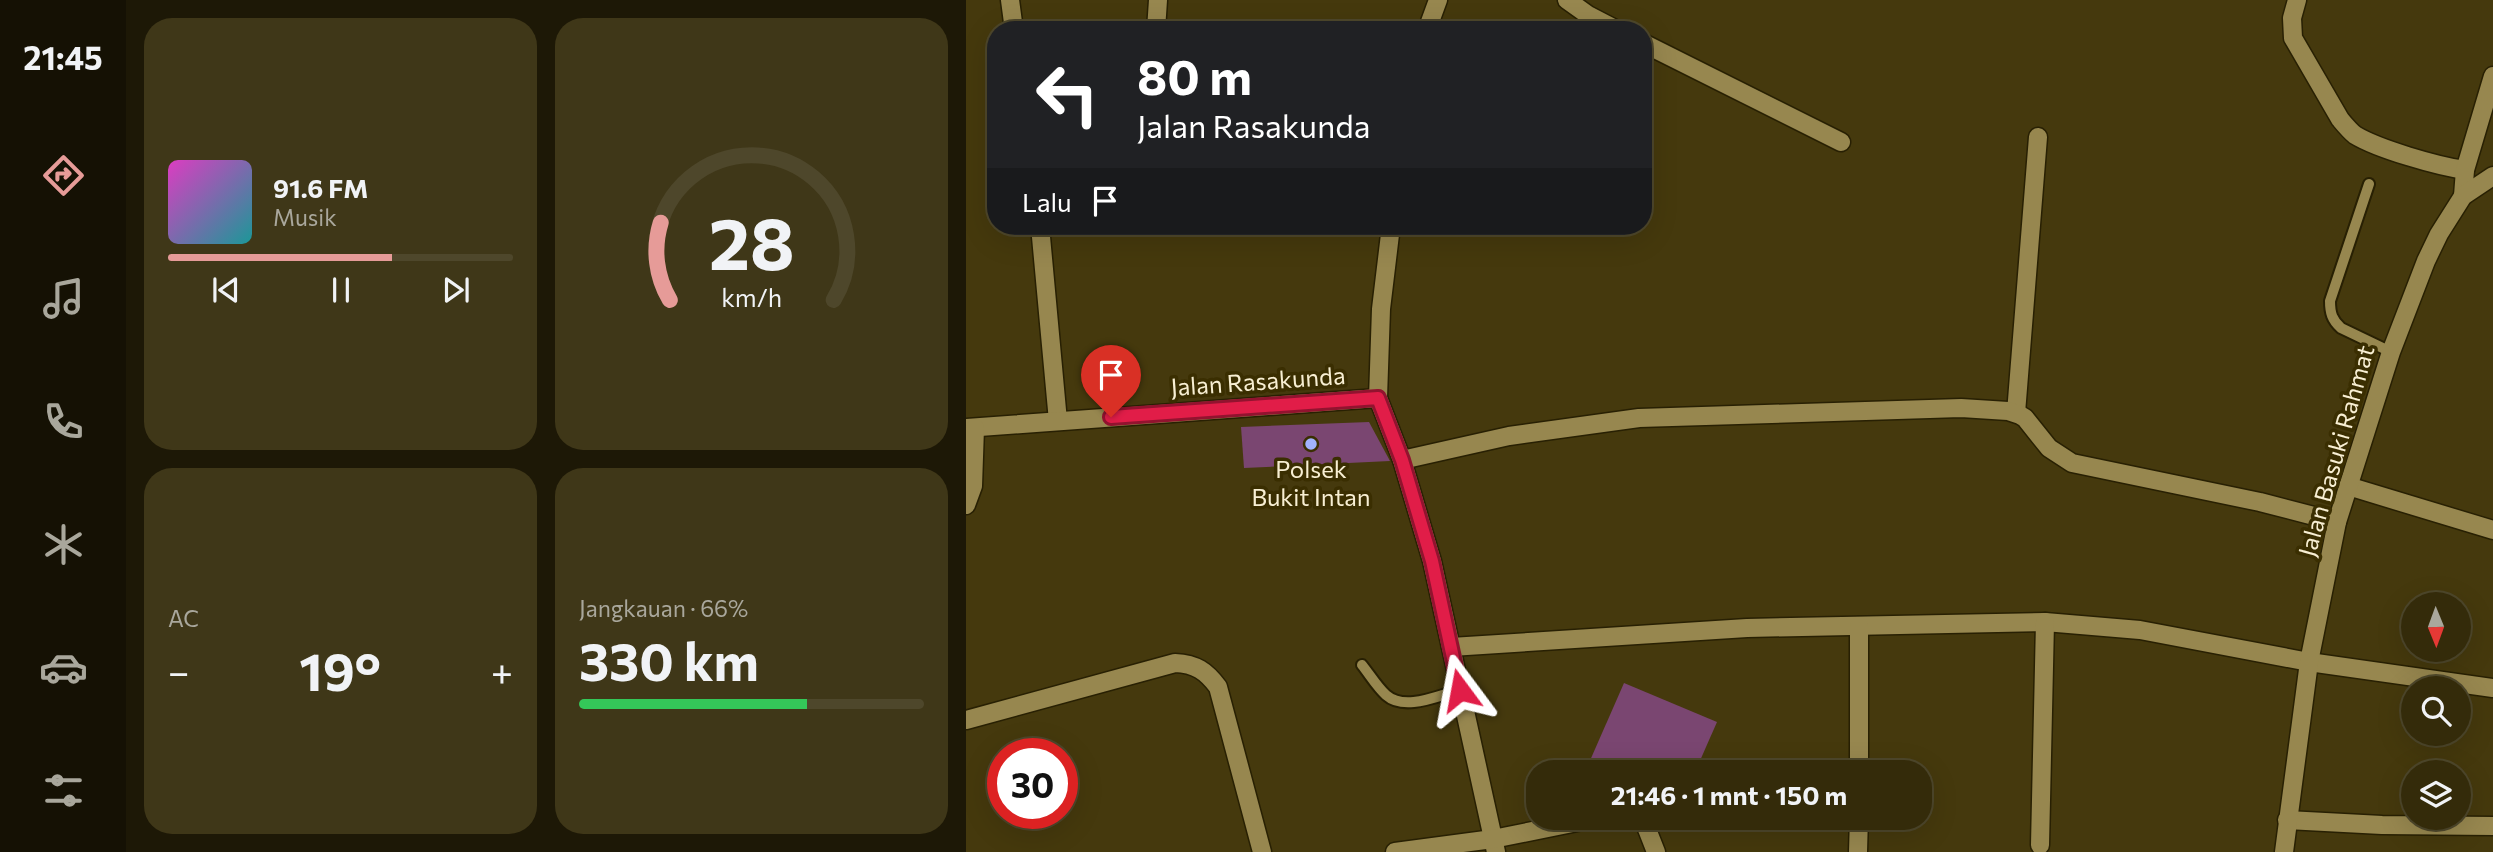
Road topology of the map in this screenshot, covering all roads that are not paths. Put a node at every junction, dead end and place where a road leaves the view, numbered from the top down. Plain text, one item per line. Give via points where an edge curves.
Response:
1 (1010, 0) edge
2 (1158, 0) edge
3 (1438, 0) edge
4 (1567, 0) edge
5 (2297, 0) edge
6 (1013, 21) edge
7 (1157, 21) edge
8 (1430, 21) edge
9 (1600, 21) edge
10 (1652, 48) edge
11 (2493, 76) edge
12 (2038, 137) dead end
13 (1841, 142) dead end
14 (2465, 170) junction
15 (2493, 176) edge
16 (2369, 184) dead end
17 (2463, 197) junction
18 (1041, 235) edge
19 (1390, 235) edge
20 (2391, 352) junction
21 (1378, 398) junction
22 (2016, 413) junction
23 (1058, 421) junction
24 (971, 428) edge
25 (1402, 460) junction
26 (2348, 486) junction
27 (966, 505) edge
28 (2337, 522) junction
29 (2493, 530) edge
30 (2045, 622) junction
31 (1859, 626) junction
32 (1451, 647) junction
33 (2309, 662) junction
34 (1363, 665) dead end
35 (2493, 688) edge
36 (1460, 690) junction
37 (966, 720) edge
38 (1859, 760) edge
39 (2287, 820) junction
40 (2493, 826) edge
41 (1552, 830) edge
42 (1647, 830) edge
43 (1859, 830) edge
44 (1494, 845) edge
45 (2039, 845) dead end
46 (1262, 852) edge
47 (1395, 852) edge
48 (1656, 852) edge
49 (1858, 852) edge
50 (2284, 852) edge

1 - 6 street
2 - 7 street
3 - 8 street
4 - 9 street
5 - 14 street via 2293,38 2349,130 2368,141
10 - 13 street
11 - 14 street
12 - 22 street
14 - 17 street
15 - 17 street, Jalan Basuki Rahmat
16 - 20 lane via 2330,309 2341,328
17 - 20 street, Jalan Basuki Rahmat via 2426,261
18 - 23 street
19 - 21 street
20 - 26 street, Jalan Basuki Rahmat
21 - 23 street, Jalan Rasakunda
21 - 25 street, Jalan Rasakunda
22 - 25 street via 1961,408 1639,418 1508,436
22 - 28 street via 2049,448 2072,463
23 - 24 street, Jalan Rasakunda
24 - 27 street via 973,486
25 - 32 street, Jalan Rasakunda
26 - 28 street, Jalan Basuki Rahmat
26 - 29 street
28 - 33 street, Jalan Basuki Rahmat
30 - 31 street
30 - 33 street via 2140,630
30 - 45 street
31 - 32 street via 1747,628
31 - 38 street
32 - 36 street, Jalan Rasakunda
33 - 35 street
33 - 39 street, Jalan Basuki Rahmat
34 - 36 lane via 1388,697 1398,702
36 - 44 street, Jalan Rasakunda
37 - 46 street via 1175,663 1197,666 1218,687
39 - 40 street
39 - 50 street, Jalan Basuki Rahmat
41 - 44 street
42 - 48 street
43 - 49 street
44 - 47 street

